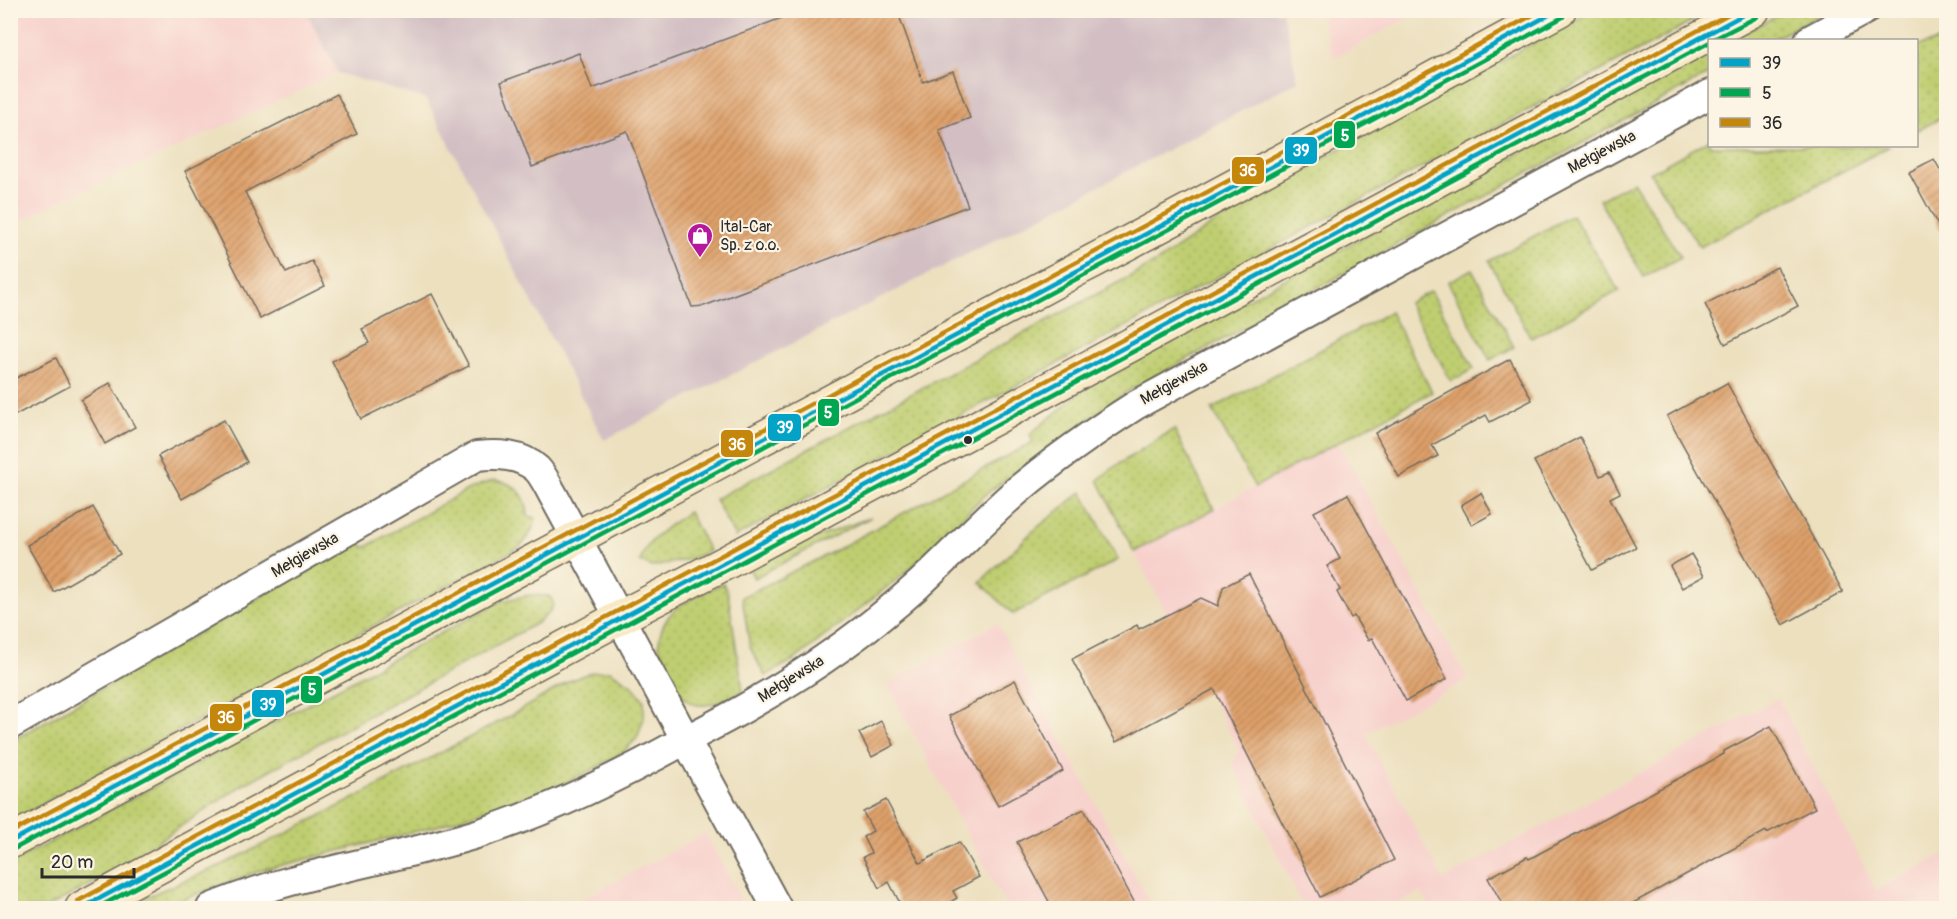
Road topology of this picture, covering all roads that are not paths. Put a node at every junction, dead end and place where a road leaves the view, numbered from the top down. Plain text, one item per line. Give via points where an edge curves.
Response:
1 (1559, 10) edge
2 (1753, 10) edge
3 (1865, 10) edge
4 (1811, 39) edge
5 (1708, 95) edge
6 (575, 538) junction
7 (619, 618) junction
8 (10, 725) edge
9 (685, 740) junction
10 (10, 842) edge
11 (82, 909) edge
12 (211, 909) edge
13 (777, 909) edge

1 - 6 main road
2 - 7 main road
3 - 4 street
5 - 9 street, Mełgiewska via 1136,405 1019,489 864,630 798,676
6 - 7 street, Mełgiewska
6 - 8 street, Mełgiewska via 537,469 514,457 477,456
6 - 10 main road
7 - 9 street, Mełgiewska
7 - 11 main road
9 - 12 street, Mełgiewska via 532,816 448,842 255,891
9 - 13 street

